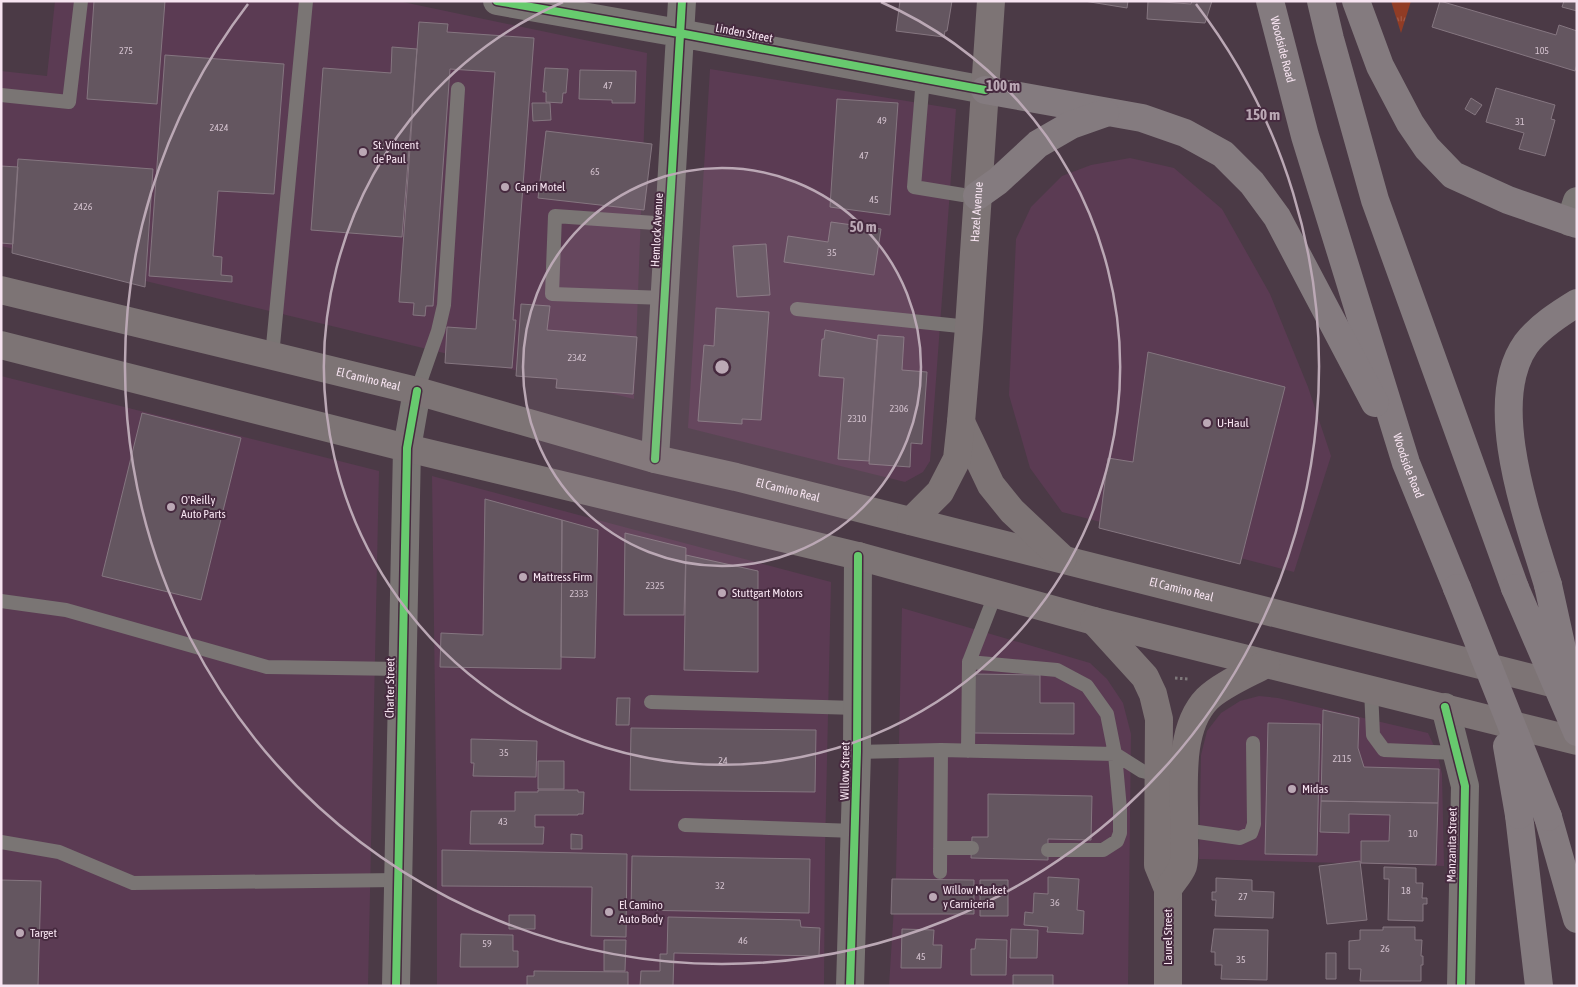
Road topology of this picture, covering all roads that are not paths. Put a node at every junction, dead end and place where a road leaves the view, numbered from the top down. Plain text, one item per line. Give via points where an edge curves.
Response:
1 (81, 1) edge
2 (306, 1) edge
3 (497, 1) edge
4 (682, 1) edge
5 (991, 1) edge
6 (1270, 1) edge
7 (1321, 1) edge
8 (1356, 1) edge
9 (679, 32) junction
10 (923, 78) junction
11 (458, 89) dead end
12 (986, 90) junction
13 (1, 94) edge
14 (1106, 112) junction
15 (977, 196) junction
16 (1575, 216) edge
17 (669, 224) junction
18 (1, 290) edge
19 (664, 298) junction
20 (1577, 304) edge
21 (797, 309) dead end
22 (969, 327) junction
23 (1, 345) edge
24 (272, 356) junction
25 (417, 391) junction
26 (962, 422) junction
27 (407, 448) junction
28 (656, 459) junction
29 (1406, 463) junction
30 (911, 521) junction
31 (858, 556) junction
32 (1066, 561) junction
33 (995, 595) junction
34 (1, 601) edge
35 (1094, 621) junction
36 (970, 662) junction
37 (1266, 664) junction
38 (402, 669) junction
39 (1371, 689) junction
40 (1577, 689) edge
41 (1497, 690) junction
42 (651, 702) dead end
43 (1445, 707) junction
44 (857, 708) junction
45 (1577, 714) edge
46 (1577, 732) edge
47 (1577, 740) edge
48 (1252, 743) dead end
49 (941, 750) junction
50 (968, 751) junction
51 (857, 752) junction
52 (1457, 752) junction
53 (1115, 754) junction
54 (1158, 763) junction
55 (685, 825) dead end
56 (1184, 830) junction
57 (855, 831) junction
58 (1, 842) edge
59 (940, 848) junction
60 (972, 848) dead end
61 (1048, 850) dead end
62 (940, 872) dead end
63 (398, 880) junction
64 (1168, 889) junction
65 (1577, 919) edge
66 (396, 986) edge
67 (850, 986) edge
68 (1168, 986) edge
69 (1461, 986) edge
70 (1539, 986) edge

1 - 13 lane via 69,102
2 - 24 lane
3 - 9 street, Linden Street
4 - 9 street, Hemlock Avenue
5 - 12 main road, Hazel Avenue
6 - 29 highway, Woodside Road via 1305,136
7 - 46 highway, bridge via 1375,200 1515,588
8 - 16 highway via 1380,66 1410,123 1427,148 1453,175 1508,200
9 - 10 street, Linden Street
9 - 17 street, Hemlock Avenue
10 - 12 street, Linden Street
10 - 15 lane via 914,187
11 - 25 lane via 444,305
12 - 14 highway
12 - 15 main road, Hazel Avenue
14 - 15 highway via 1071,125 1038,144
14 - 29 highway via 1142,118 1184,133 1223,154 1252,183 1277,217
15 - 22 main road, Hazel Avenue
17 - 19 street, Hemlock Avenue
17 - 19 lane via 556,216 552,294
18 - 24 main road, El Camino Real
19 - 28 street, Hemlock Avenue
20 - 45 highway, bridge via 1548,322 1526,344 1512,376 1508,415 1512,454 1548,585
21 - 22 lane
22 - 26 main road, Hazel Avenue
23 - 27 main road
24 - 25 main road, El Camino Real
25 - 27 street, Charter Street
25 - 28 main road, El Camino Real
26 - 30 main road, Hazel Avenue via 957,459 940,492
26 - 32 main road, Hazel Avenue via 991,485 1012,512
27 - 31 main road
27 - 38 street, Charter Street
28 - 30 main road, El Camino Real
29 - 41 highway, Woodside Road, bridge
30 - 32 main road, El Camino Real
31 - 33 main road
31 - 44 street, Willow Street
32 - 40 main road, El Camino Real
33 - 35 main road
33 - 36 lane
34 - 38 lane via 66,610 267,667
35 - 37 main road
35 - 54 main road via 1146,677 1158,720
36 - 50 lane
36 - 53 lane via 1057,670 1088,686 1107,714
37 - 39 main road
37 - 56 main road via 1208,698 1192,722 1185,771
38 - 63 street, Charter Street
39 - 43 main road
39 - 52 lane via 1373,735 1384,750
41 - 65 highway, Woodside Road, bridge via 1548,817
41 - 70 highway, bridge via 1519,815
42 - 44 lane
43 - 47 main road
43 - 52 street, Manzanita Street
44 - 51 street, Willow Street
48 - 56 lane via 1254,824 1251,833 1240,838
49 - 50 lane
49 - 51 lane
49 - 59 lane
50 - 53 lane
51 - 57 street, Willow Street
52 - 69 street, Manzanita Street via 1465,786
53 - 54 lane via 1142,771
53 - 61 lane via 1120,808 1117,841 1103,850
54 - 56 main road via 1168,764 1170,822
54 - 64 main road via 1158,865
55 - 57 lane
56 - 64 main road via 1183,866
57 - 67 street, Willow Street
58 - 63 lane via 59,852 133,883
59 - 60 lane
59 - 62 lane
63 - 66 street, Charter Street
64 - 68 main road, Laurel Street

